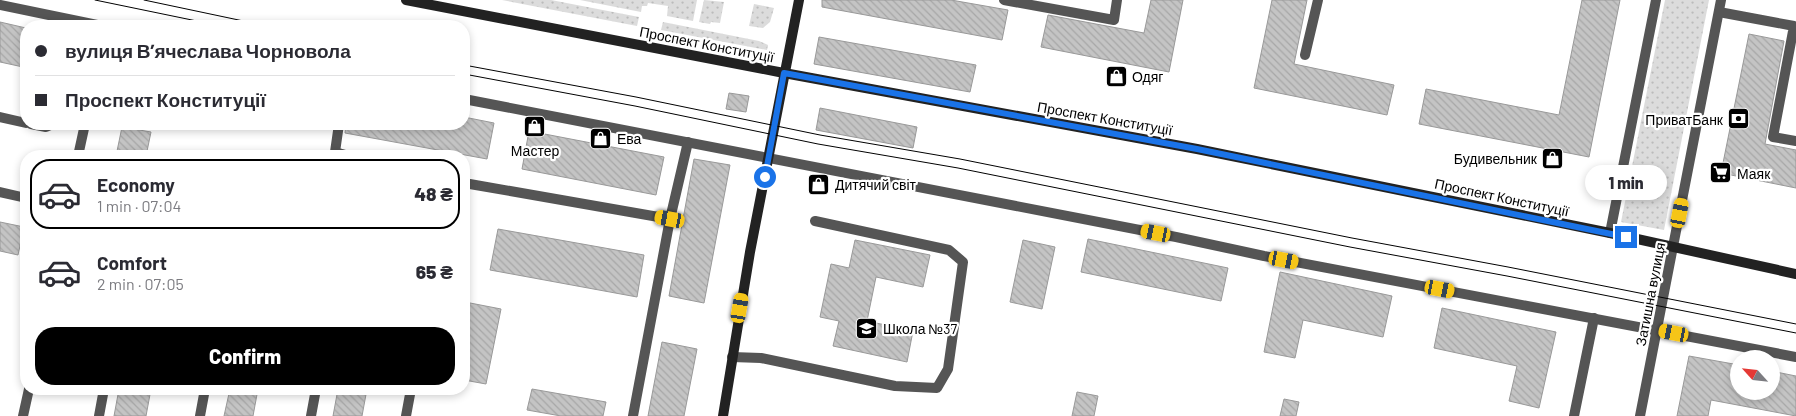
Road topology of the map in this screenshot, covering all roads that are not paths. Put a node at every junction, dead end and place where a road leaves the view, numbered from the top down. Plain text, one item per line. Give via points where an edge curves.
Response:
1 (406, 0) edge
2 (799, 0) edge
3 (1004, 0) edge
4 (1117, 0) edge
5 (1318, 0) edge
6 (1656, 0) edge
7 (1721, 0) edge
8 (0, 5) edge
9 (1719, 12) junction
10 (73, 20) edge
11 (1305, 55) dead end
12 (784, 73) junction
13 (470, 100) edge
14 (0, 116) edge
15 (20, 121) edge
16 (84, 130) edge
17 (338, 130) edge
18 (1796, 141) edge
19 (688, 142) junction
20 (79, 150) edge
21 (335, 150) edge
22 (769, 158) junction
23 (470, 184) edge
24 (0, 192) edge
25 (20, 197) edge
26 (670, 219) junction
27 (815, 221) dead end
28 (1610, 233) junction
29 (1672, 248) junction
30 (1796, 274) edge
31 (1594, 318) junction
32 (1657, 330) junction
33 (732, 357) junction
34 (1796, 357) edge
35 (27, 395) edge
36 (103, 395) edge
37 (204, 395) edge
38 (315, 395) edge
39 (410, 395) edge
40 (23, 416) edge
41 (99, 416) edge
42 (200, 416) edge
43 (311, 416) edge
44 (406, 416) edge
45 (634, 416) edge
46 (723, 416) edge
47 (1574, 416) edge
48 (1640, 416) edge

1 - 12 street, Проспект Конституції
2 - 12 street
3 - 4 street via 1114,20
5 - 11 street
6 - 28 street
7 - 9 street, Затишна вулиця
8 - 10 street
9 - 18 street via 1794,26 1773,137
9 - 29 street, Затишна вулиця
12 - 22 street
12 - 28 street, Проспект Конституції via 1197,149
13 - 19 street
14 - 15 street
16 - 20 street
17 - 21 street
19 - 22 street
19 - 26 street
22 - 31 street
22 - 33 street
23 - 26 street
24 - 25 street
26 - 45 street
27 - 33 street via 950,250 963,262 948,369 938,388 895,386 760,358
28 - 29 street, Проспект Конституції
29 - 30 street, Проспект Конституції
29 - 32 street, Затишна вулиця
31 - 32 street
31 - 47 street
32 - 34 street
32 - 48 street, Затишна вулиця
33 - 46 street
35 - 40 street
36 - 41 street
37 - 42 street
38 - 43 street
39 - 44 street

